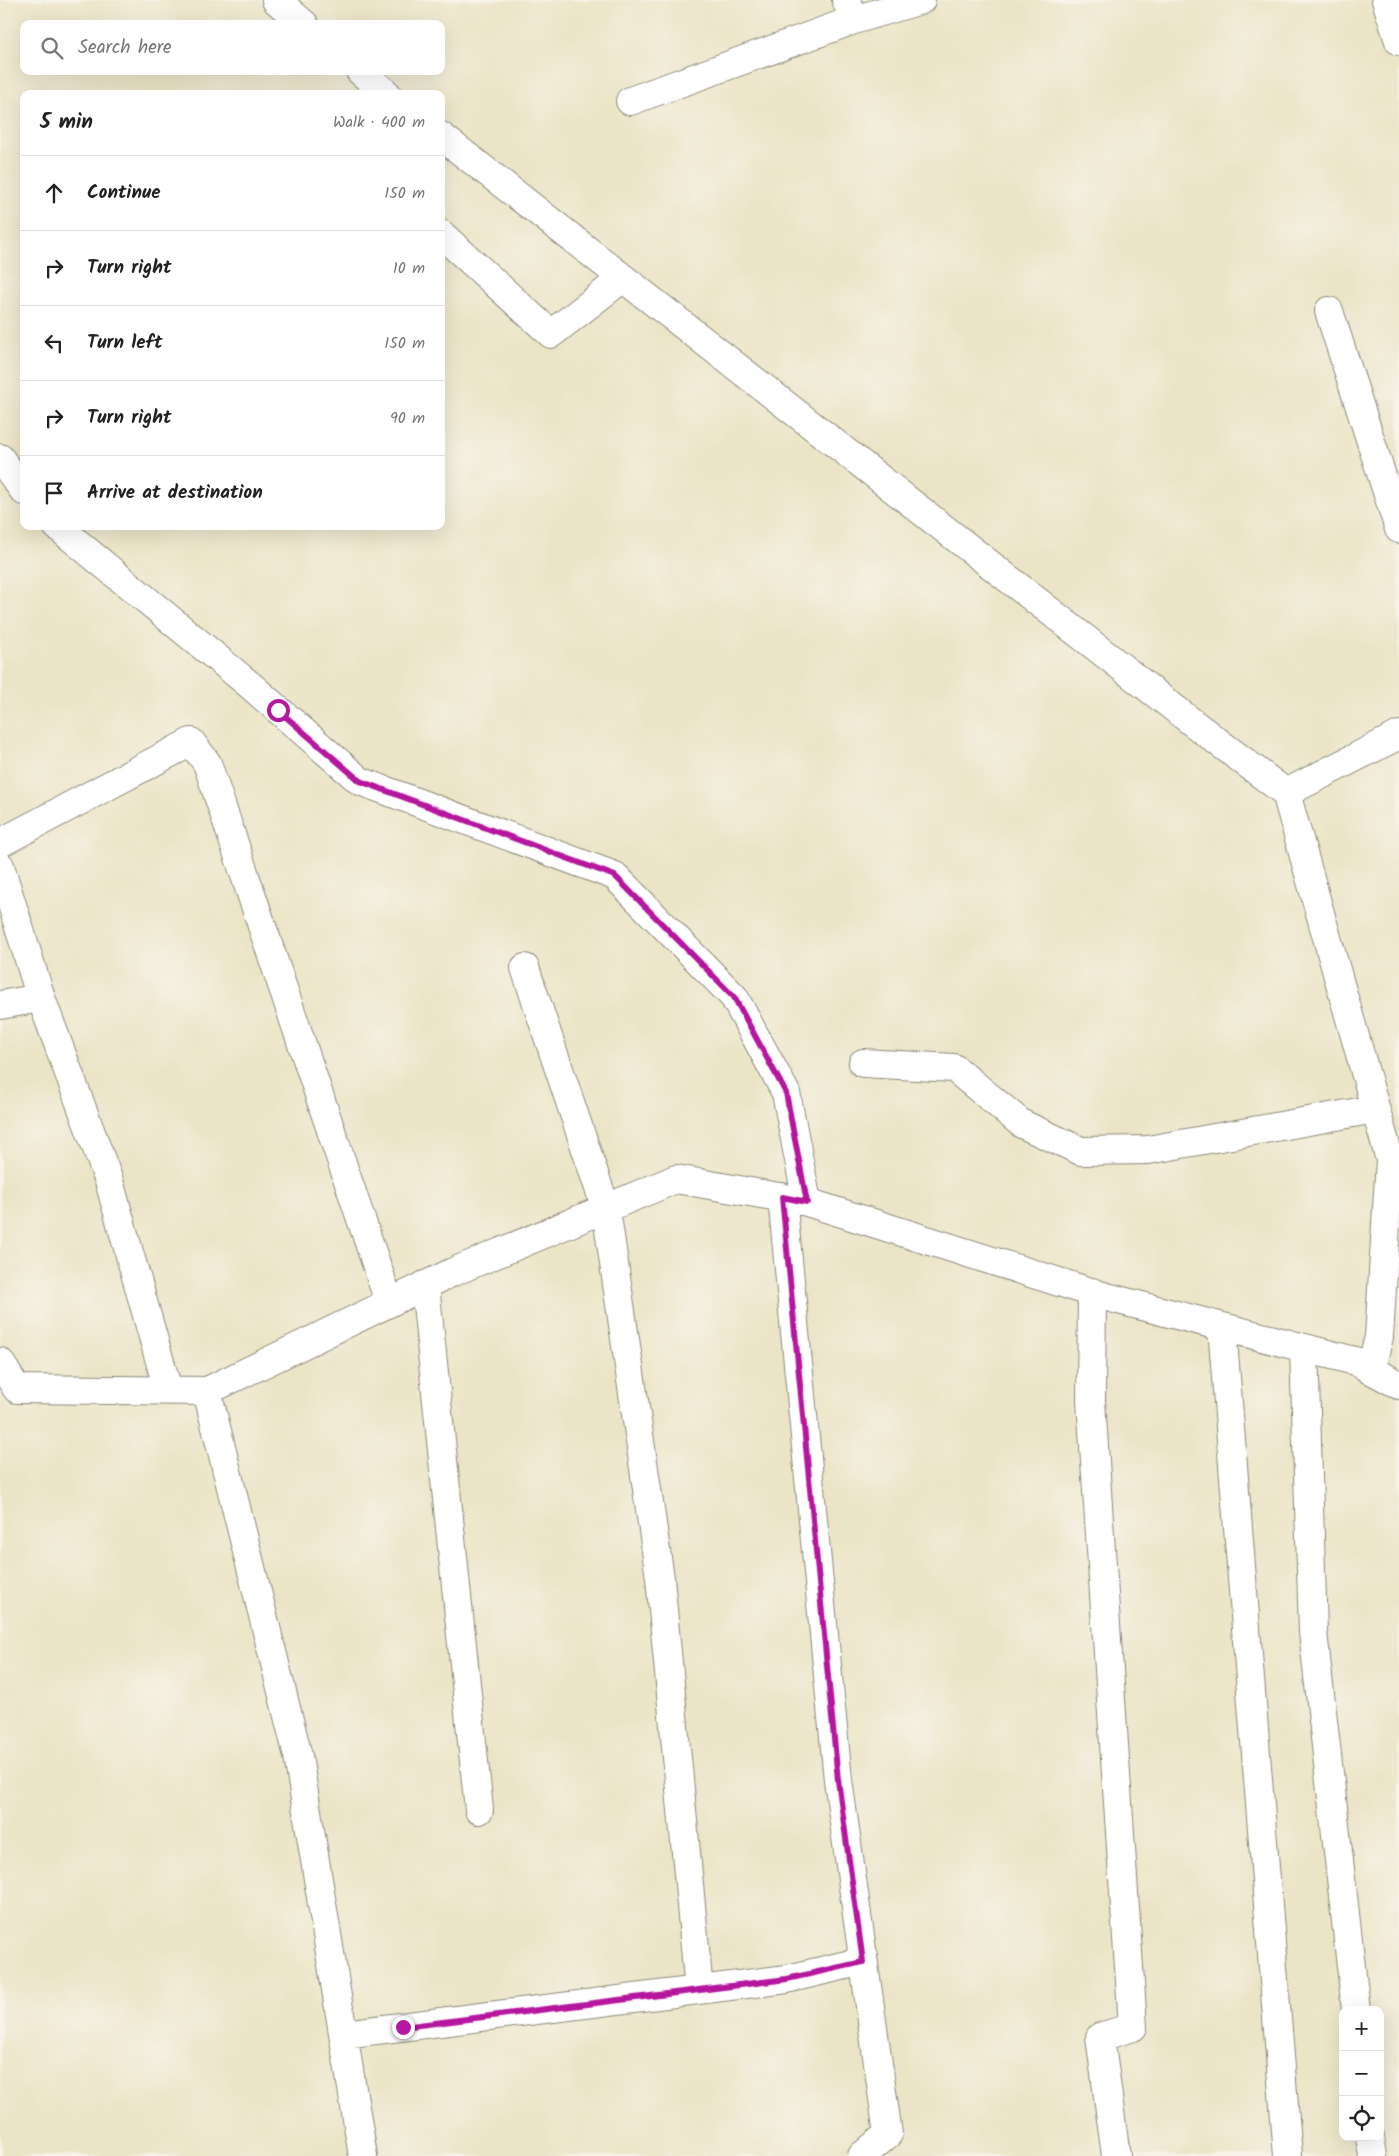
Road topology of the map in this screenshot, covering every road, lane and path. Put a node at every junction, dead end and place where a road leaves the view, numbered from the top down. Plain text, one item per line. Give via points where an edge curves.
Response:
1 (276, 0) edge
2 (921, 0) edge
3 (1386, 0) edge
4 (850, 10) edge
5 (299, 20) edge
6 (1399, 41) edge
7 (365, 75) edge
8 (382, 90) edge
9 (630, 101) dead end
10 (445, 139) edge
11 (445, 238) edge
12 (623, 278) junction
13 (1329, 311) dead end
14 (0, 458) edge
15 (20, 486) edge
16 (1399, 529) edge
17 (61, 530) edge
18 (1399, 735) edge
19 (1286, 793) junction
20 (0, 843) edge
21 (0, 866) edge
22 (525, 968) dead end
23 (41, 998) junction
24 (0, 1005) edge
25 (863, 1063) dead end
26 (1375, 1109) junction
27 (795, 1199) junction
28 (606, 1209) junction
29 (425, 1286) junction
30 (1092, 1292) junction
31 (389, 1302) junction
32 (1222, 1327) junction
33 (1304, 1348) junction
34 (0, 1362) edge
35 (1370, 1370) junction
36 (1399, 1385) edge
37 (168, 1390) junction
38 (206, 1391) junction
39 (479, 1810) dead end
40 (863, 1962) junction
41 (699, 1990) junction
42 (1356, 2006) edge
43 (344, 2034) junction
44 (1370, 2141) edge
45 (364, 2156) edge
46 (862, 2156) edge
47 (1116, 2156) edge
48 (1288, 2156) edge
49 (1372, 2156) edge

1 - 5 street
2 - 4 street
3 - 6 street
4 - 9 street
7 - 8 street
10 - 12 street
11 - 12 street via 551,334
12 - 19 street
13 - 16 street
14 - 15 street
17 - 27 street via 360,781 615,876 734,997 786,1093
18 - 19 street
19 - 26 street
20 - 31 street via 191,742 207,763
21 - 23 street
22 - 28 street
23 - 24 street
23 - 37 street via 109,1181
25 - 26 street via 954,1068 1022,1124 1081,1151 1148,1150
26 - 35 street via 1390,1160 1379,1337
27 - 28 street via 676,1179
27 - 30 street
27 - 40 street via 838,1780
28 - 29 street
28 - 41 street via 660,1578
29 - 31 street
29 - 39 street
30 - 32 street
30 - 47 street via 1091,1401 1132,2027 1100,2037
31 - 38 street
32 - 33 street
32 - 48 street
33 - 35 street via 1355,1361
33 - 42 street via 1313,1632
34 - 37 street via 17,1389
35 - 36 street
37 - 38 street
38 - 43 street via 298,1756
40 - 41 street via 787,1979
40 - 46 street via 888,2134
41 - 43 street
43 - 45 street
44 - 49 street

